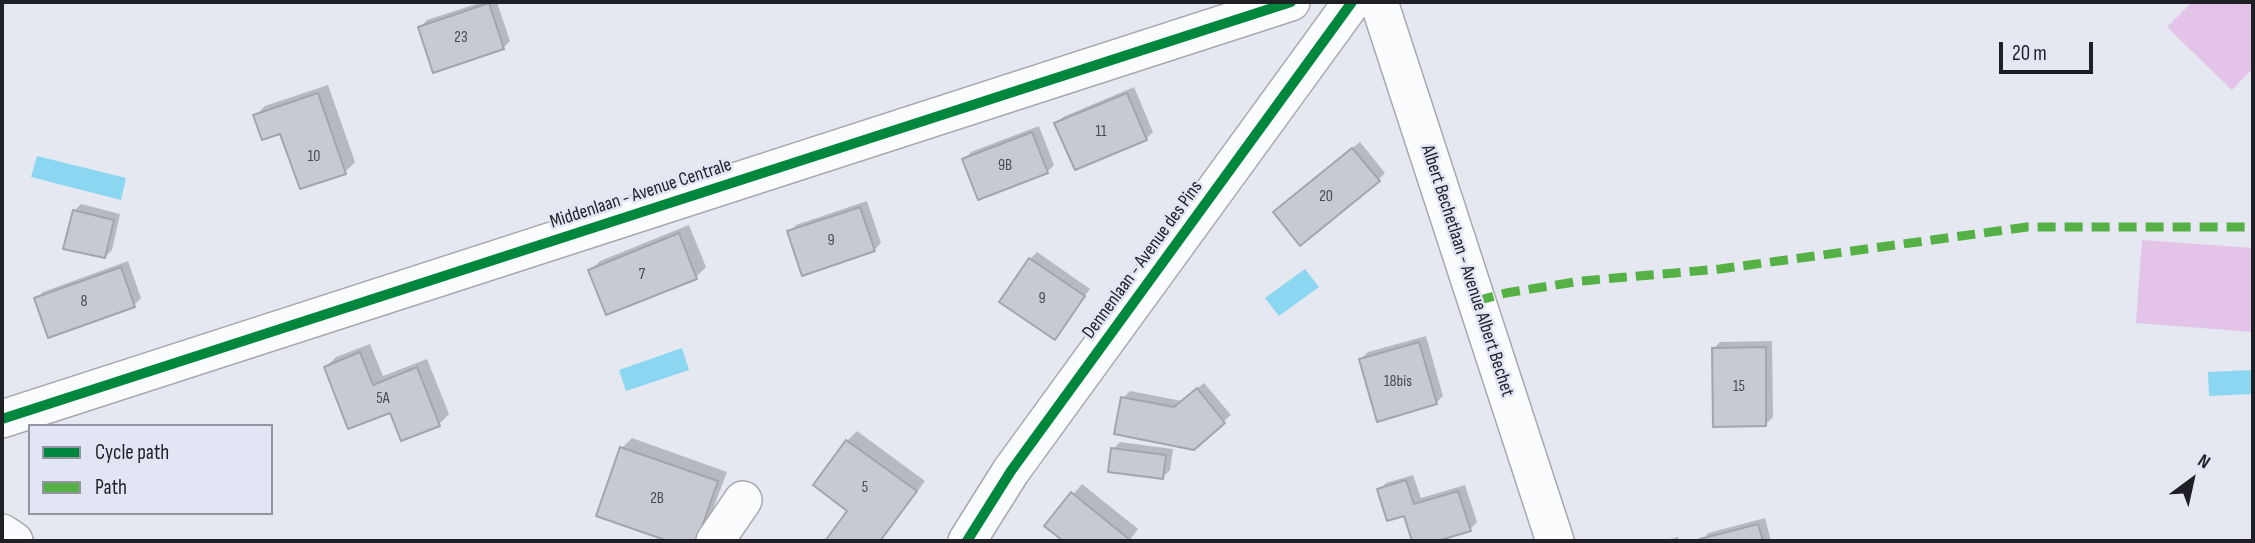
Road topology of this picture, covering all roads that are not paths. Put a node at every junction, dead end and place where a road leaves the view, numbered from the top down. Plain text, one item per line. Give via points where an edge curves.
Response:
1 (1291, 2) edge
2 (1352, 2) edge
3 (1379, 2) edge
4 (2, 419) edge
5 (743, 499) dead end
6 (2, 533) edge
7 (14, 541) edge
8 (715, 541) edge
9 (967, 541) edge
10 (1555, 541) edge

1 - 4 street, Middenlaan - Avenue Centrale
2 - 9 street, Dennenlaan - Avenue des Pins via 1011,471
3 - 10 street, Albert Bechetlaan - Avenue Albert Bechet
5 - 8 street
6 - 7 street

